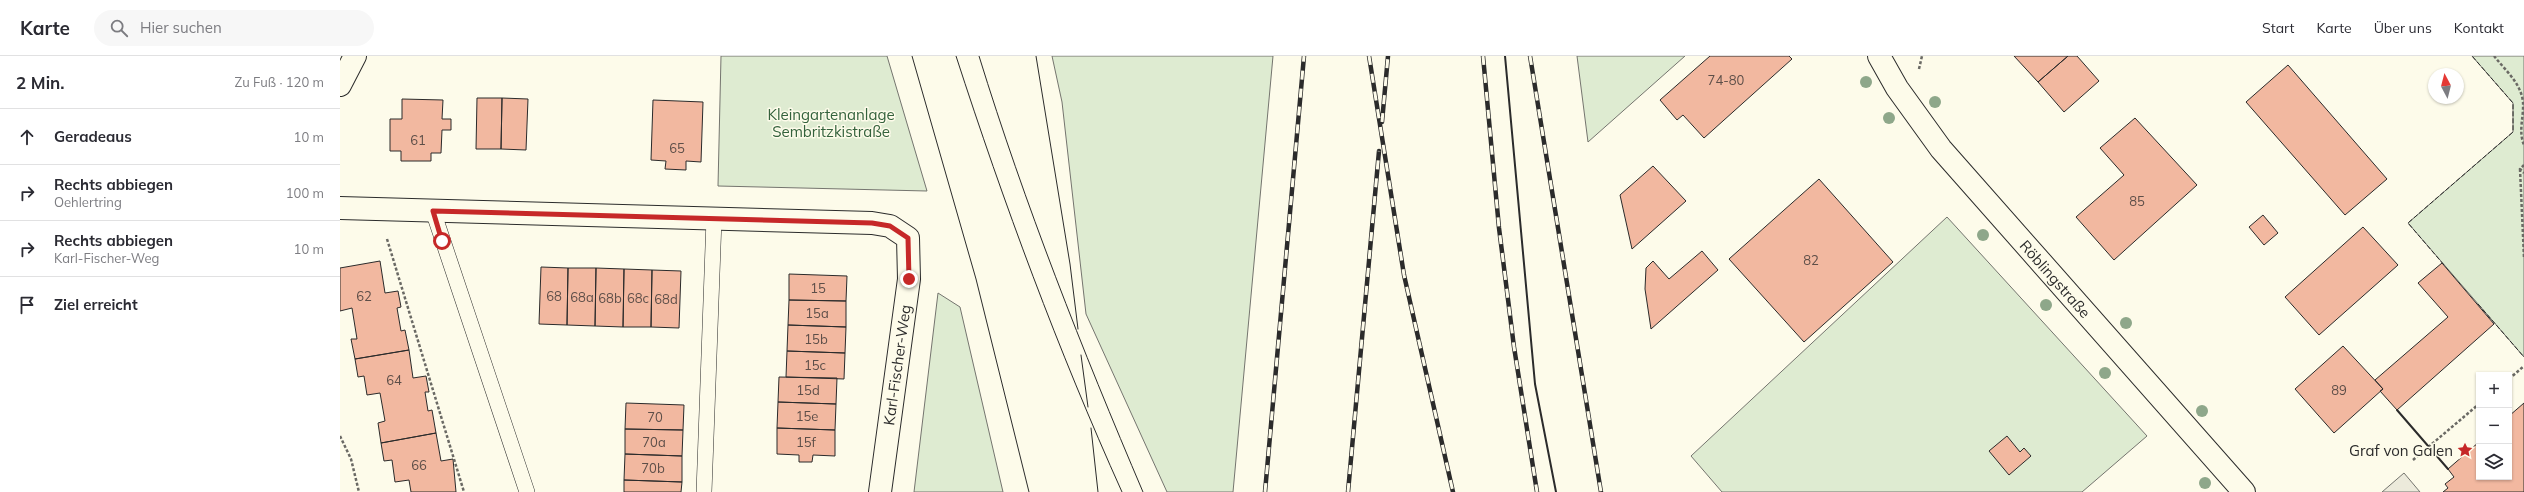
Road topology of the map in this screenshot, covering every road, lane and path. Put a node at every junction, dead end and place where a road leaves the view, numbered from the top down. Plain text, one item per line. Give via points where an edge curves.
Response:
1 (355, 56) edge
2 (1879, 56) edge
3 (1922, 56) edge
4 (2494, 56) edge
5 (1919, 70) dead end
6 (340, 85) edge
7 (2524, 145) edge
8 (2524, 165) edge
9 (2520, 169) junction
10 (2524, 173) edge
11 (340, 208) edge
12 (433, 211) junction
13 (714, 219) junction
14 (387, 239) dead end
15 (2524, 258) edge
16 (2524, 366) edge
17 (2512, 376) edge
18 (2476, 407) edge
19 (340, 436) edge
20 (2413, 460) dead end
21 (359, 492) edge
22 (464, 492) edge
23 (527, 492) edge
24 (704, 492) edge
25 (880, 492) edge
26 (2244, 492) edge

1 - 6 street
2 - 26 street, Röblingstraße via 1897,88 1946,155
3 - 5 path
4 - 7 path via 2518,85 2523,102 2521,138
8 - 9 path
9 - 10 path
9 - 15 path
11 - 12 street
12 - 13 street
12 - 23 lane
13 - 24 lane
13 - 25 street, Karl-Fischer-Weg via 872,223 890,226 908,238 909,279
14 - 22 path
16 - 17 path
18 - 20 path
19 - 21 path via 351,459

